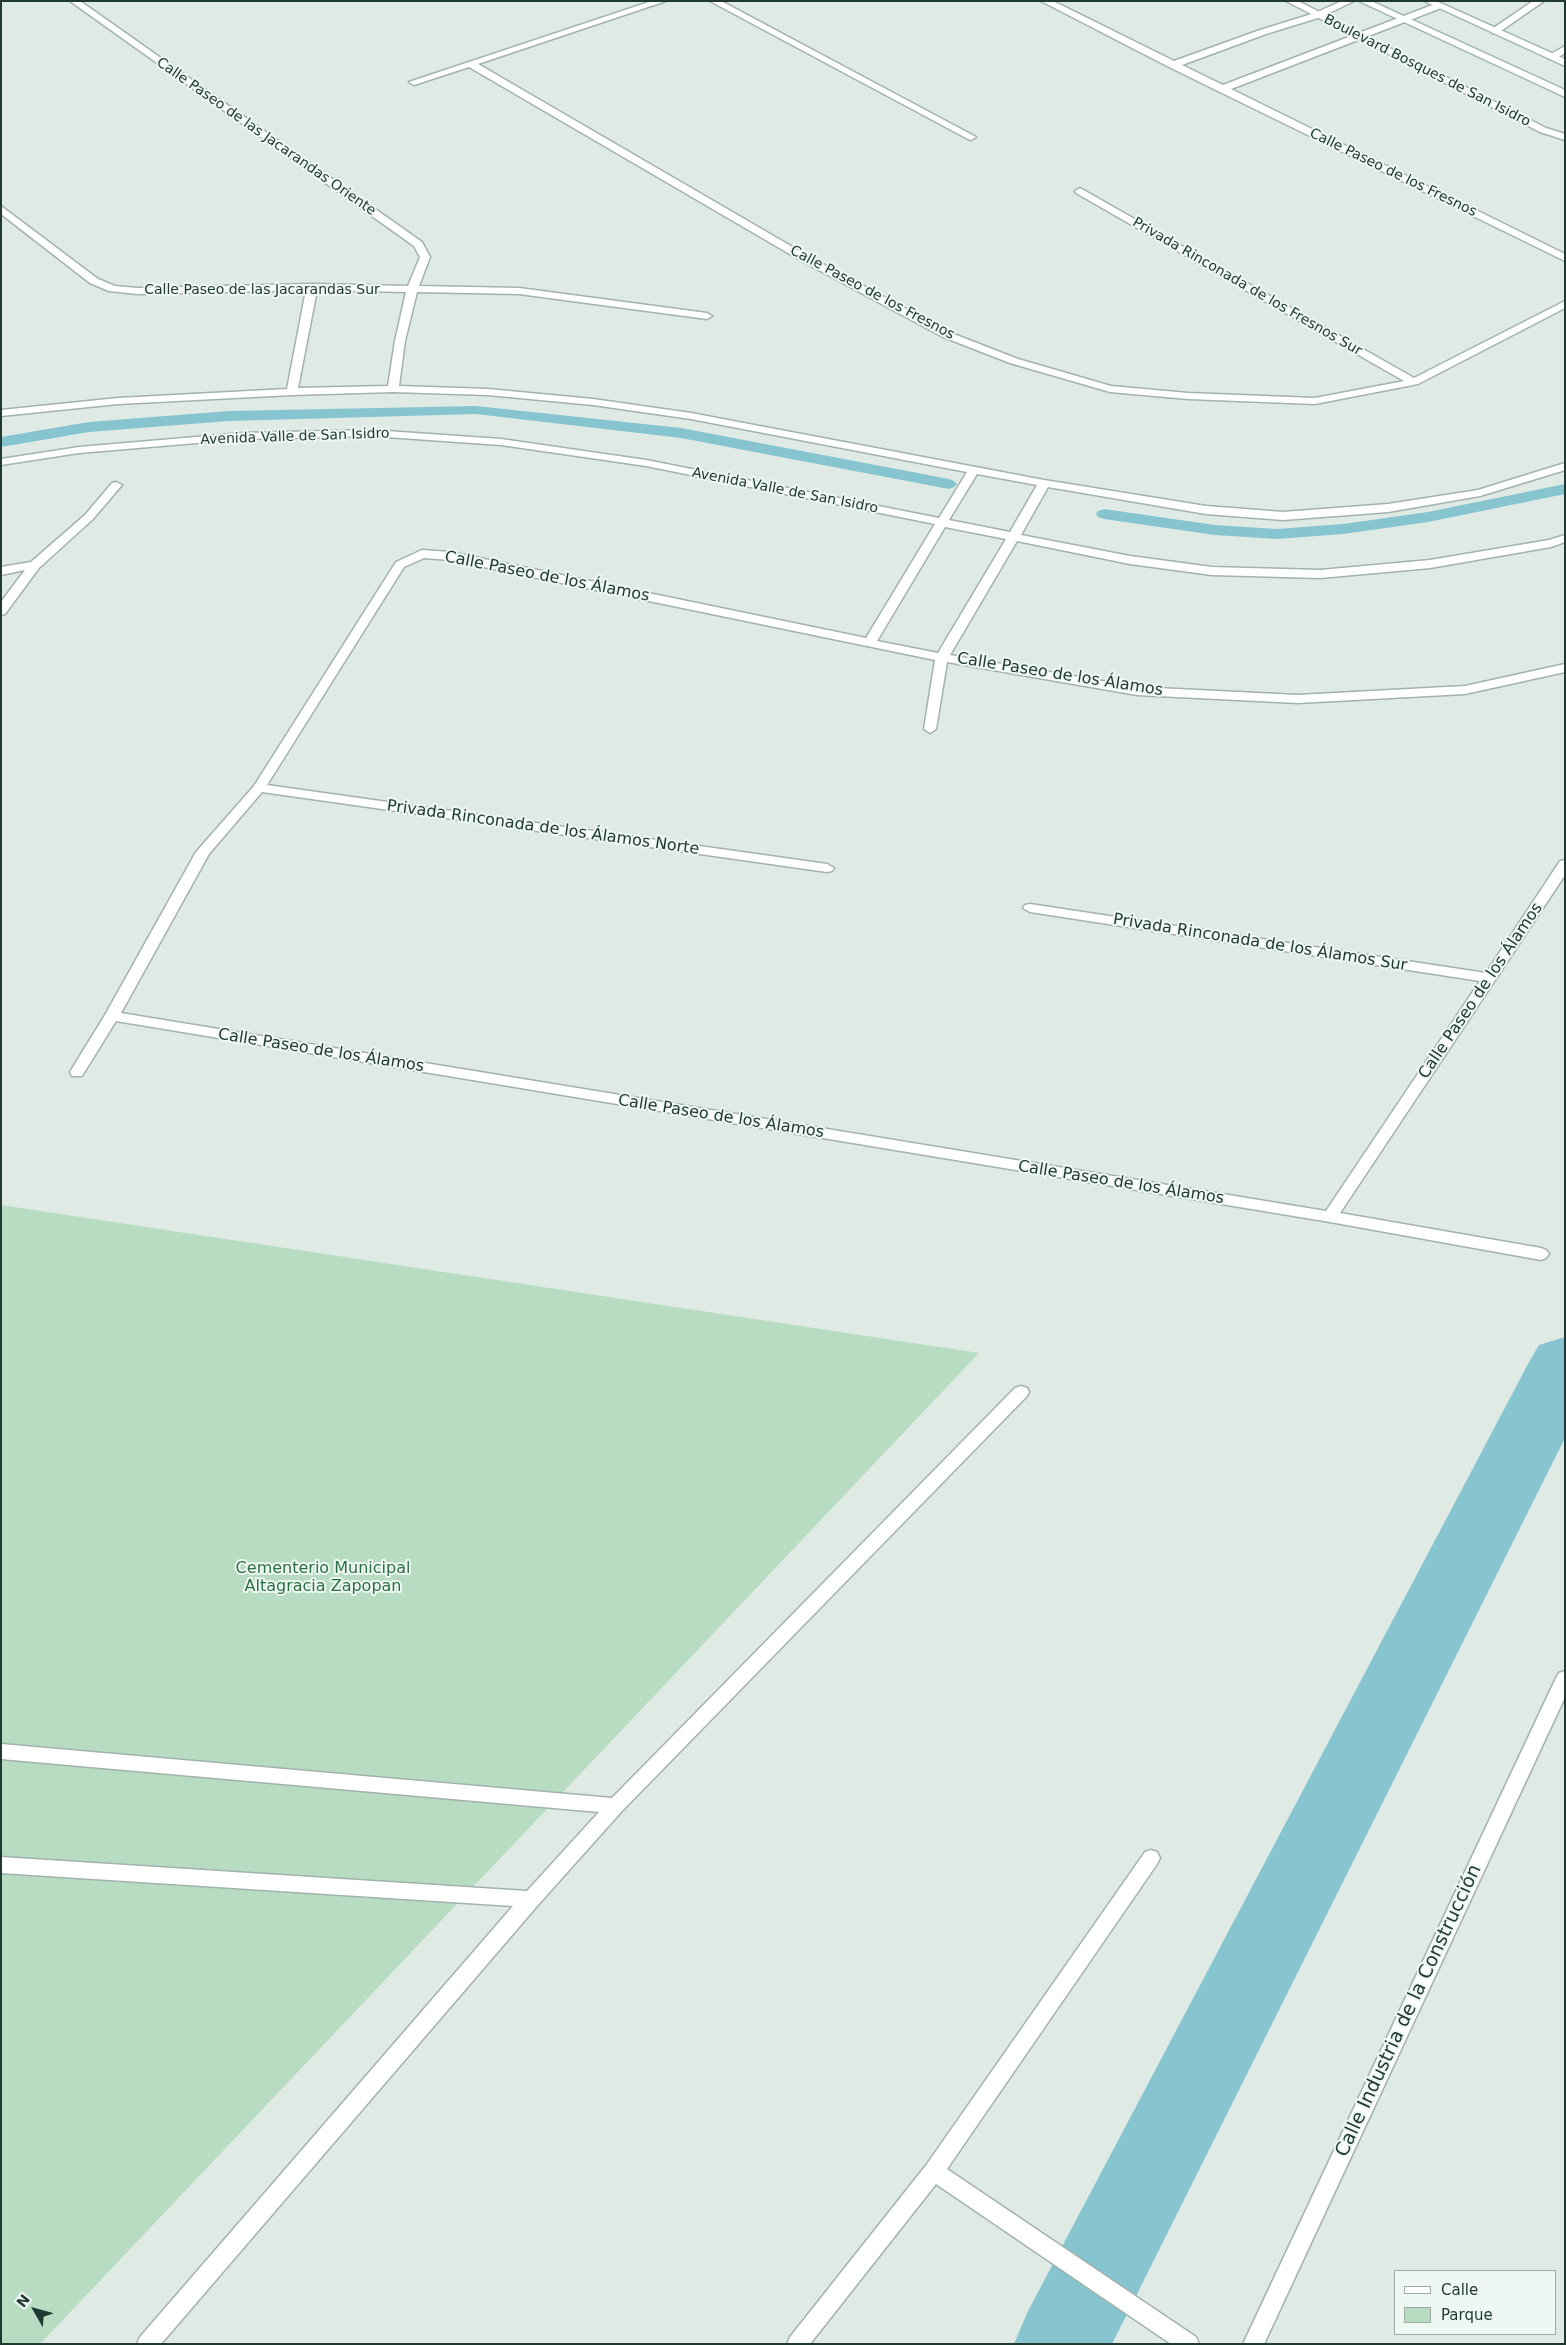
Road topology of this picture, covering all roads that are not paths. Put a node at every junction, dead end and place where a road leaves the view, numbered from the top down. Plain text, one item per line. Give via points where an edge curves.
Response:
1 (74, 1) edge
2 (662, 1) edge
3 (714, 1) edge
4 (1045, 1) edge
5 (1290, 1) edge
6 (1350, 1) edge
7 (1363, 1) edge
8 (1540, 1) edge
9 (1433, 3) edge
10 (1318, 15) junction
11 (1403, 20) junction
12 (1495, 31) junction
13 (1358, 36) junction
14 (1565, 49) edge
15 (1552, 57) junction
16 (1565, 63) edge
17 (470, 64) junction
18 (1172, 65) junction
19 (414, 82) dead end
20 (1222, 89) junction
21 (1565, 94) edge
22 (971, 137) dead end
23 (1565, 137) edge
24 (1080, 191) dead end
25 (1, 209) edge
26 (1565, 258) edge
27 (312, 287) junction
28 (412, 290) junction
29 (1565, 304) edge
30 (707, 316) dead end
31 (1414, 382) junction
32 (393, 389) junction
33 (292, 392) junction
34 (1, 413) edge
35 (1, 462) edge
36 (1565, 466) edge
37 (973, 471) junction
38 (1044, 483) junction
39 (116, 485) dead end
40 (943, 523) junction
41 (1014, 536) junction
42 (1565, 538) edge
43 (35, 565) junction
44 (1, 571) edge
45 (1, 611) edge
46 (869, 643) junction
47 (942, 657) junction
48 (1565, 668) edge
49 (930, 730) dead end
50 (259, 788) junction
51 (1565, 864) edge
52 (827, 868) dead end
53 (1030, 908) dead end
54 (1490, 978) junction
55 (112, 1016) junction
56 (77, 1072) dead end
57 (1330, 1217) junction
58 (1541, 1254) dead end
59 (1021, 1392) dead end
60 (1565, 1678) edge
61 (1, 1752) edge
62 (616, 1806) junction
63 (1151, 1858) dead end
64 (1, 1865) edge
65 (532, 1899) junction
66 (934, 2171) junction
67 (147, 2344) edge
68 (798, 2344) edge
69 (1190, 2344) edge
70 (1253, 2344) edge

1 - 28 street, Calle Paseo de las Jacarandas Oriente via 418,244 425,257
2 - 17 street
3 - 22 street
4 - 18 street, Calle Paseo de los Fresnos
5 - 10 street, Boulevard Bosques de San Isidro
6 - 10 street
7 - 11 street
8 - 12 street
9 - 11 street
9 - 12 street
10 - 13 street, Boulevard Bosques de San Isidro
10 - 18 street
11 - 13 street
11 - 21 street
12 - 15 street
13 - 20 street
13 - 23 street, Boulevard Bosques de San Isidro via 1543,130
14 - 15 street
15 - 16 street
17 - 19 street
17 - 31 street, Calle Paseo de los Fresnos via 812,262 946,335 1014,361 1110,389 1188,396 1315,401
18 - 20 street, Calle Paseo de los Fresnos
20 - 26 street, Calle Paseo de los Fresnos
24 - 31 street, Privada Rinconada de los Fresnos Sur
25 - 27 street, Calle Paseo de las Jacarandas Sur via 94,281 113,289
27 - 28 street, Calle Paseo de las Jacarandas Sur
27 - 33 street
28 - 30 street, Calle Paseo de las Jacarandas Sur via 519,292
28 - 32 street, Calle Paseo de las Jacarandas Oriente
29 - 31 street, Calle Paseo de los Fresnos
32 - 33 street
32 - 37 street via 488,392 593,402 692,416
33 - 34 street via 118,401
35 - 40 street, Avenida Valle de San Isidro via 79,450 243,436 382,433 501,442 646,463
36 - 38 street via 1480,493 1388,508 1283,516 1206,510
37 - 38 street
37 - 40 street
38 - 41 street, Calle Paseo de los Álamos
39 - 43 street via 89,517
40 - 41 street, Avenida Valle de San Isidro
40 - 46 street
41 - 42 street, Avenida Valle de San Isidro via 1130,560 1212,571 1320,574 1430,564
41 - 47 street, Calle Paseo de los Álamos
43 - 44 street
43 - 45 street
46 - 47 street, Calle Paseo de los Álamos
46 - 50 street, Calle Paseo de los Álamos via 450,556 422,554 400,565
47 - 48 street, Calle Paseo de los Álamos via 1137,691 1298,699 1465,690
47 - 49 street
50 - 52 street, Privada Rinconada de los Álamos Norte
50 - 55 street, Calle Paseo de los Álamos via 202,852
51 - 54 street, Calle Paseo de los Álamos
53 - 54 street, Privada Rinconada de los Álamos Sur
54 - 57 street, Calle Paseo de los Álamos
55 - 56 street, Calle Paseo de los Álamos
55 - 57 street, Calle Paseo de los Álamos
57 - 58 street, Calle Paseo de los Álamos
59 - 62 street
60 - 70 street, Calle Industria de la Construcción
61 - 62 street
62 - 65 street
63 - 66 street
64 - 65 street
65 - 67 street
66 - 68 street
66 - 69 street

